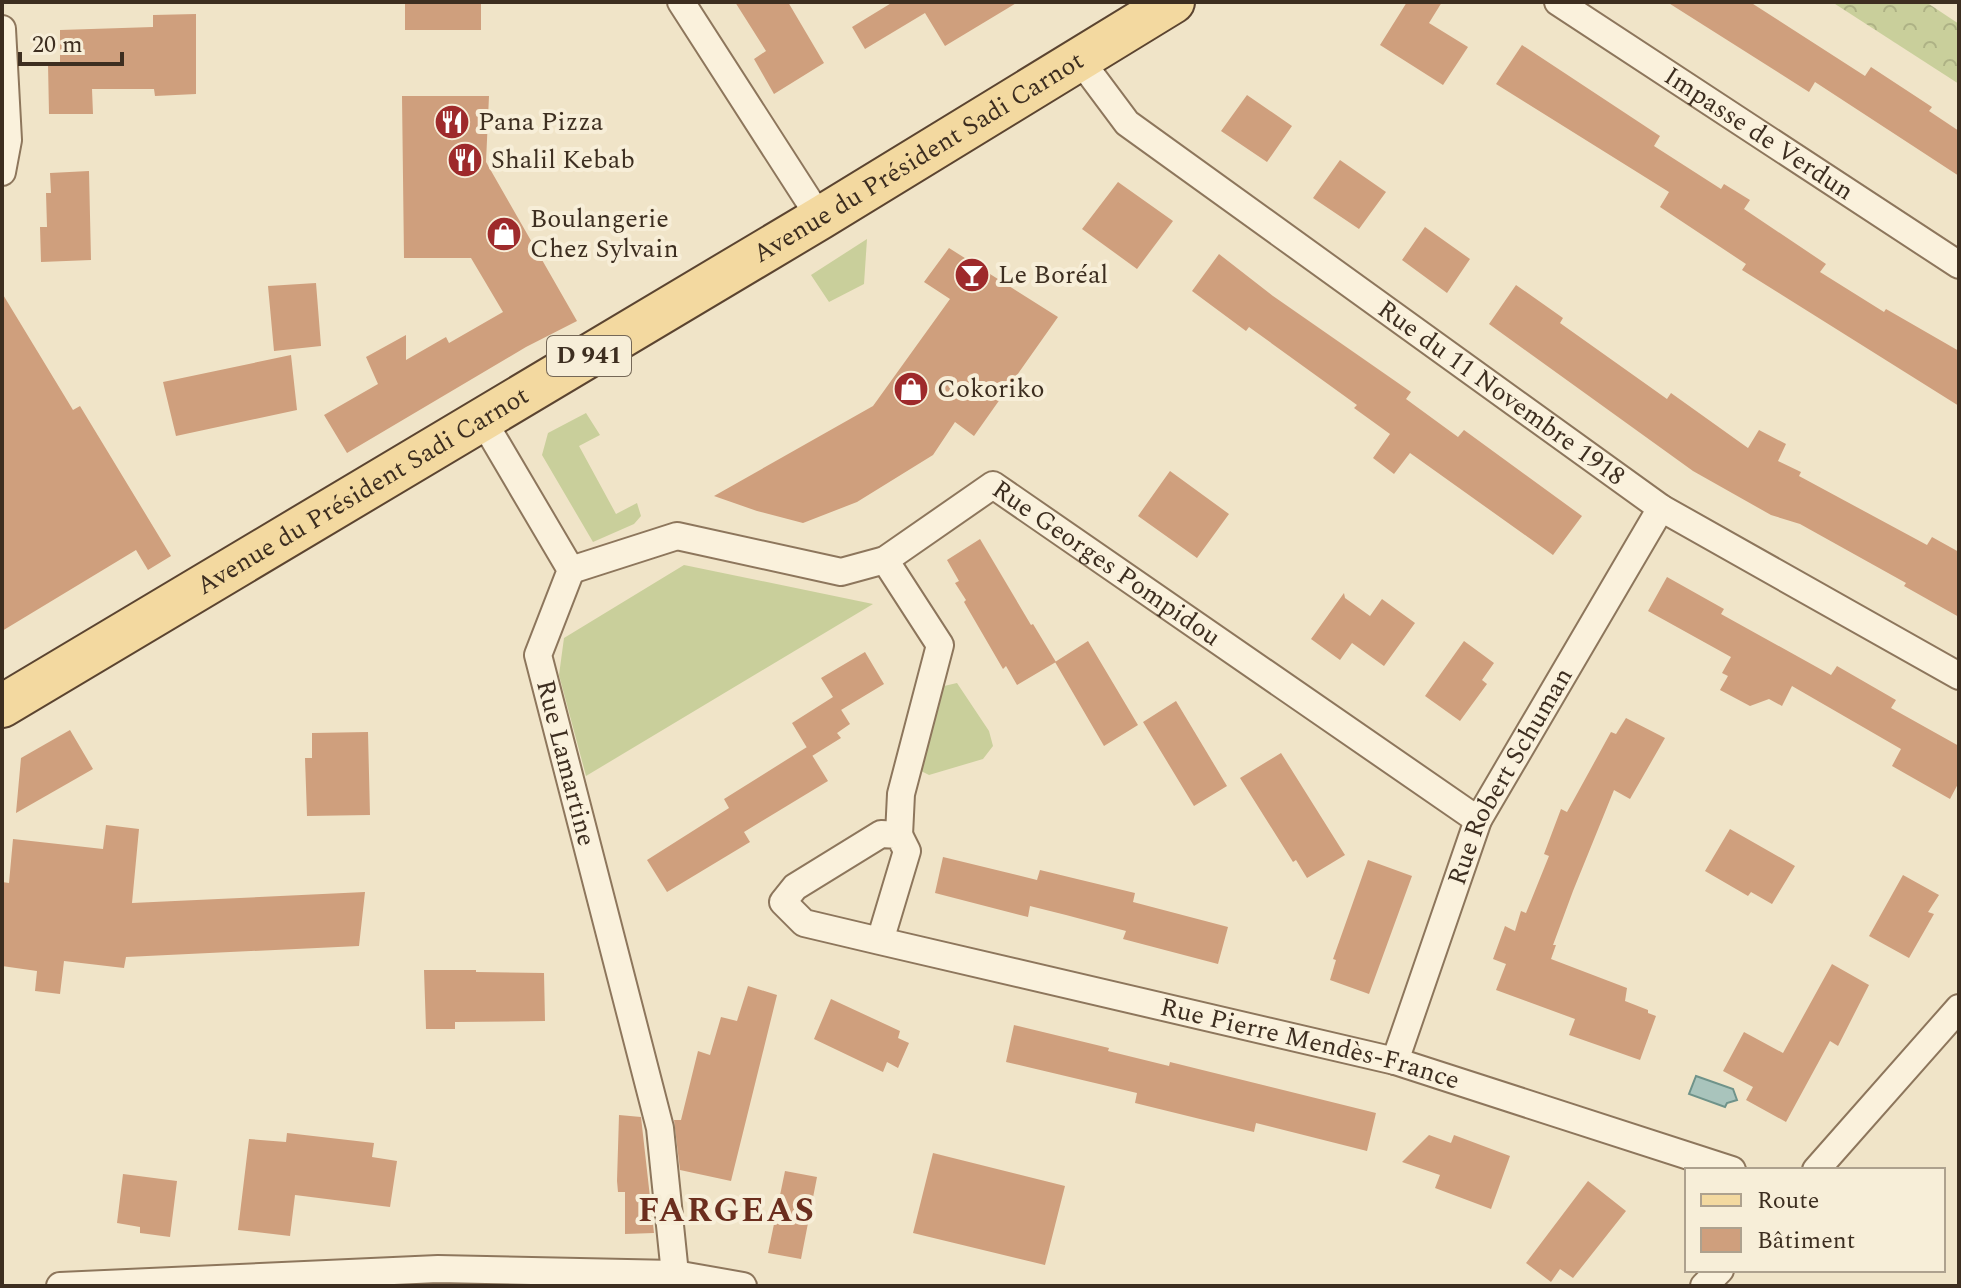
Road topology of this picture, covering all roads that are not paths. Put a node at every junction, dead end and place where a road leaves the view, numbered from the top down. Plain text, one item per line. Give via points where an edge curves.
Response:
1 (681, 2) edge
2 (1173, 2) edge
3 (1558, 2) edge
4 (2, 29) edge
5 (1080, 60) junction
6 (2, 172) edge
7 (820, 218) junction
8 (1959, 265) edge
9 (482, 419) junction
10 (1661, 508) junction
11 (885, 560) junction
12 (571, 570) junction
13 (1959, 676) edge
14 (2, 706) edge
15 (1478, 820) junction
16 (899, 835) junction
17 (880, 941) junction
18 (1959, 1008) edge
19 (1395, 1061) junction
20 (1726, 1168) edge
21 (1818, 1168) edge
22 (675, 1274) junction
23 (407, 1278) edge
24 (605, 1279) edge
25 (142, 1284) edge
26 (60, 1286) edge
27 (743, 1286) edge

1 - 7 street
2 - 5 main road, Avenue du Président Sadi Carnot / D 941
3 - 8 street, Impasse de Verdun
4 - 6 street via 8,140
5 - 7 main road, Avenue du Président Sadi Carnot / D 941
5 - 10 street, Rue du 11 Novembre 1918 via 1127,123
7 - 9 main road, Avenue du Président Sadi Carnot / D 941
9 - 12 street
9 - 14 main road, Avenue du Président Sadi Carnot / D 941
10 - 13 street, Rue du 11 Novembre 1918
10 - 15 street, Rue Robert Schuman
11 - 12 street, Rue Georges Pompidou via 841,572 677,536
11 - 15 street, Rue Georges Pompidou via 993,485
11 - 16 street via 940,645 901,794
12 - 22 street, Rue Lamartine via 538,655 660,1128
15 - 19 street, Rue Robert Schuman
16 - 17 street via 907,851
16 - 17 street, Rue Pierre Mendès-France via 881,834 795,887 783,902 804,923
17 - 19 street, Rue Pierre Mendès-France
18 - 21 street
19 - 20 street, Rue Pierre Mendès-France
22 - 24 street
22 - 27 street
23 - 24 street
23 - 25 street
25 - 26 street

